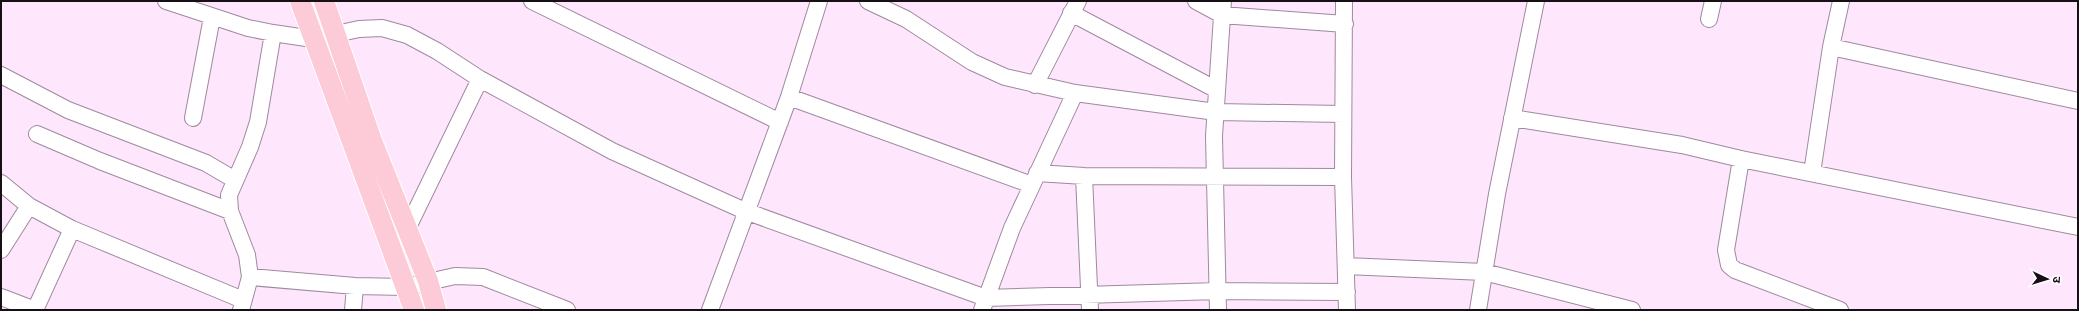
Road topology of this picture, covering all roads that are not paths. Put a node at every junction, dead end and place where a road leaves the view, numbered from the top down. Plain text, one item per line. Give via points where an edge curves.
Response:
1 (166, 1) edge
2 (300, 1) edge
3 (324, 1) edge
4 (532, 1) edge
5 (819, 1) edge
6 (868, 1) edge
7 (1196, 1) edge
8 (1344, 1) edge
9 (1536, 1) edge
10 (1713, 1) edge
11 (1841, 1) edge
12 (1075, 7) edge
13 (1222, 8) edge
14 (212, 16) junction
15 (1709, 19) dead end
16 (1345, 24) junction
17 (273, 33) junction
18 (337, 34) junction
19 (313, 39) junction
20 (1831, 47) junction
21 (1, 75) edge
22 (480, 79) junction
23 (1035, 85) junction
24 (1217, 90) junction
25 (1075, 93) junction
26 (788, 97) junction
27 (2078, 101) edge
28 (1216, 112) junction
29 (1343, 114) junction
30 (193, 118) dead end
31 (1512, 118) junction
32 (780, 122) junction
33 (37, 134) dead end
34 (1741, 159) junction
35 (1812, 174) junction
36 (1084, 176) junction
37 (1215, 176) junction
38 (1343, 177) junction
39 (1035, 179) junction
40 (235, 180) junction
41 (1, 183) edge
42 (29, 206) junction
43 (230, 211) junction
44 (745, 211) junction
45 (2078, 227) edge
46 (72, 230) junction
47 (407, 230) junction
48 (2, 246) edge
49 (394, 256) junction
50 (1346, 266) junction
51 (1484, 272) junction
52 (250, 277) junction
53 (428, 281) junction
54 (355, 286) junction
55 (406, 288) junction
56 (1218, 291) junction
57 (1347, 292) junction
58 (1, 297) edge
59 (1090, 302) edge
60 (984, 304) edge
61 (242, 305) edge
62 (1613, 307) edge
63 (35, 310) edge
64 (353, 310) edge
65 (414, 310) edge
66 (436, 310) edge
67 (567, 310) edge
68 (710, 310) edge
69 (1218, 310) edge
70 (1347, 310) edge
71 (1478, 310) edge
72 (1632, 310) edge
73 (1840, 310) edge

1 - 14 street
2 - 19 main road
3 - 18 main road
4 - 32 street
5 - 26 street
6 - 23 street via 906,19 972,62 1005,77
7 - 13 street
8 - 16 street
9 - 31 street
10 - 15 street
11 - 20 street
12 - 23 street
12 - 24 street
13 - 16 street
13 - 24 street
14 - 17 street
14 - 30 street
16 - 29 street
17 - 19 street
17 - 40 street via 258,122
18 - 19 street
18 - 22 street via 359,29 382,28 407,35
18 - 47 main road via 372,141
19 - 49 main road
20 - 27 street
20 - 35 street
21 - 40 street via 68,110 206,163
22 - 44 street via 612,151
22 - 47 street
23 - 25 street
24 - 28 street
25 - 28 street
25 - 39 street
26 - 32 street
26 - 39 street
28 - 29 street
28 - 37 street
29 - 38 street
31 - 34 street via 1682,145
31 - 51 street
32 - 44 street
33 - 43 street
34 - 35 street
34 - 73 street via 1726,250 1729,266
35 - 45 street
36 - 37 street
36 - 39 street
36 - 59 street
37 - 38 street
37 - 56 street
38 - 50 street
39 - 60 street via 1012,228
40 - 43 street via 229,195
41 - 42 street
42 - 46 street
42 - 48 street
43 - 52 street via 247,255
44 - 60 street
44 - 68 street
46 - 61 street
46 - 63 street
47 - 49 street
47 - 53 main road
49 - 55 main road
50 - 51 street
50 - 57 street
51 - 62 street
51 - 71 street
52 - 54 street
52 - 61 street
53 - 55 street
53 - 66 main road
53 - 67 street via 455,276 483,277
54 - 55 street
54 - 64 street
55 - 65 main road
56 - 57 street
56 - 59 street
56 - 69 street
57 - 70 street
58 - 63 street
59 - 60 street
62 - 72 street

